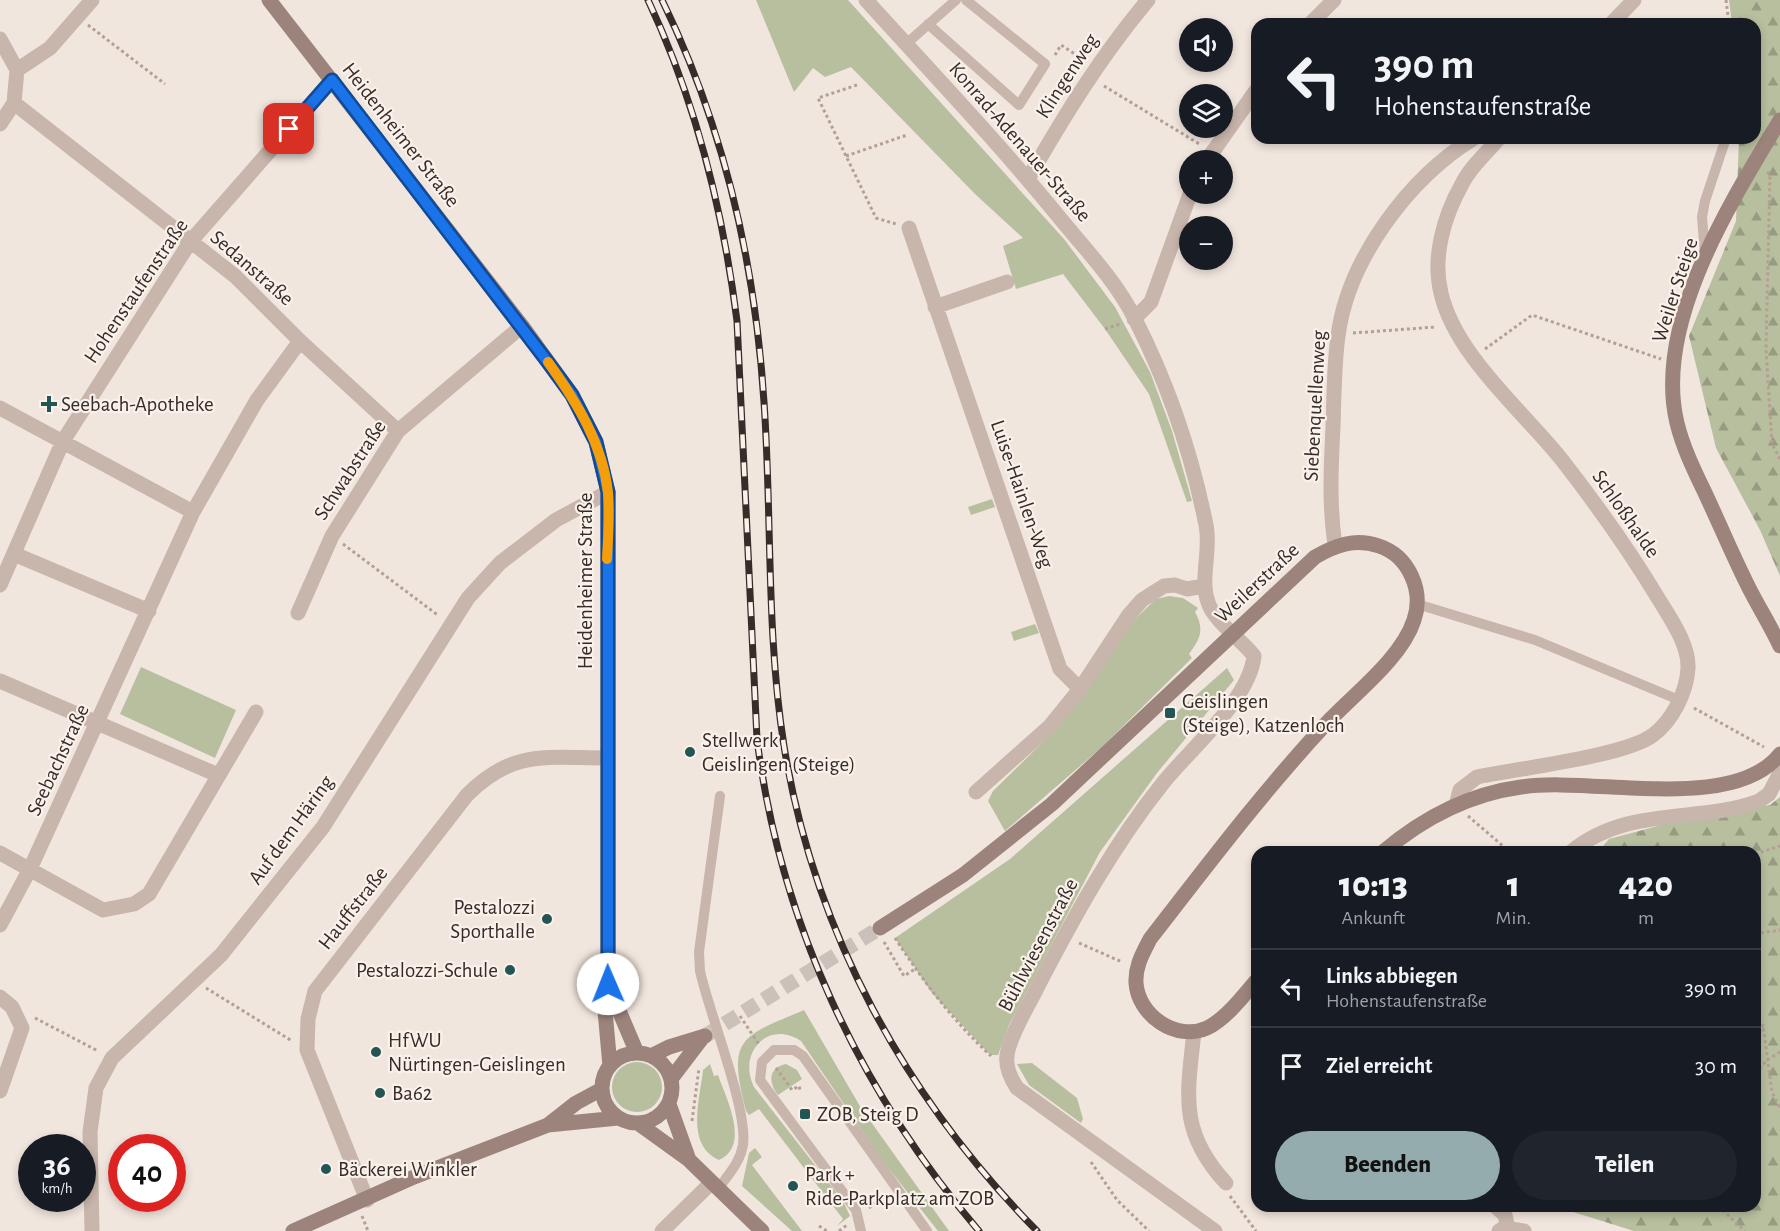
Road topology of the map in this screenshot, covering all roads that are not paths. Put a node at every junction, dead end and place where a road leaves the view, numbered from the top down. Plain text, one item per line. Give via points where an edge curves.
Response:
1 (92, 0) edge
2 (269, 0) edge
3 (866, 0) edge
4 (956, 0) edge
5 (966, 0) edge
6 (1148, 0) edge
7 (1334, 0) edge
8 (1634, 0) edge
9 (1316, 18) edge
10 (1617, 18) edge
11 (928, 24) junction
12 (0, 39) edge
13 (906, 44) junction
14 (17, 70) junction
15 (332, 80) junction
16 (1251, 98) edge
17 (14, 103) junction
18 (1780, 120) edge
19 (0, 124) edge
20 (1467, 144) edge
21 (1494, 144) edge
22 (1724, 144) edge
23 (1214, 150) edge
24 (1028, 179) junction
25 (1186, 204) edge
26 (909, 228) road end
27 (190, 242) junction
28 (1705, 257) junction
29 (1007, 282) dead end
30 (935, 307) junction
31 (1134, 319) junction
32 (522, 327) junction
33 (300, 341) junction
34 (0, 408) edge
35 (398, 431) junction
36 (63, 441) junction
37 (608, 492) junction
38 (193, 512) junction
39 (1335, 545) junction
40 (14, 554) junction
41 (0, 585) edge
42 (1204, 586) junction
43 (1417, 604) junction
44 (149, 611) junction
45 (298, 613) dead end
46 (1234, 633) junction
47 (1780, 646) edge
48 (0, 681) edge
49 (1080, 689) junction
50 (1679, 700) junction
51 (255, 712) dead end
52 (98, 723) junction
53 (606, 758) junction
54 (1776, 760) edge
55 (218, 774) junction
56 (976, 792) dead end
57 (720, 796) dead end
58 (1456, 805) junction
59 (1391, 846) edge
60 (1578, 846) edge
61 (0, 853) edge
62 (30, 869) junction
63 (0, 925) edge
64 (880, 932) tunnel mouth
65 (608, 984) junction
66 (1251, 986) edge
67 (6, 1002) edge
68 (1194, 1032) junction
69 (644, 1054) junction
70 (610, 1066) junction
71 (671, 1078) junction
72 (602, 1089) junction
73 (0, 1091) edge
74 (669, 1104) junction
75 (618, 1118) junction
76 (639, 1124) junction
77 (548, 1125) junction
78 (689, 1160) junction
79 (1226, 1183) road end
80 (715, 1186) junction
81 (367, 1200) junction
82 (1502, 1212) edge
83 (1501, 1230) edge
84 (92, 1231) edge
85 (294, 1231) edge
86 (662, 1231) edge
87 (762, 1231) edge
88 (861, 1231) edge
89 (927, 1231) edge
90 (1215, 1231) edge
91 (1524, 1231) edge

1 - 14 street via 50,48
2 - 15 street, Heidenheimer Straße
3 - 13 street, Konrad-Adenauer-Straße
4 - 11 lane
5 - 11 lane via 1045,64 1020,105
6 - 24 street, Klingenweg via 1089,70
7 - 9 street
8 - 10 street
11 - 13 lane
12 - 14 street
13 - 24 street, Konrad-Adenauer-Straße
14 - 17 street
15 - 27 street, Hohenstaufenstraße
15 - 32 street, Heidenheimer Straße
16 - 23 street
17 - 19 street
17 - 27 street, Sedanstraße
18 - 28 street, Weiler Steige via 1730,204
20 - 39 street, Siebenquellenweg via 1426,177 1391,214 1358,265 1338,335 1330,511
21 - 50 street, Schloßhalde via 1462,183 1438,243 1440,291 1450,319 1474,357 1562,460 1630,551 1678,631 1688,666
22 - 28 lane via 1702,217
24 - 31 street, Konrad-Adenauer-Straße via 1112,281
25 - 31 street via 1151,302
26 - 30 street, Luise-Hainlen-Weg
27 - 33 street, Sedanstraße via 235,276
27 - 36 street, Hohenstaufenstraße
28 - 47 street, Weiler Steige via 1673,362 1677,423 1743,575
29 - 30 street
30 - 49 street, Luise-Hainlen-Weg via 1060,669
31 - 42 street, Konrad-Adenauer-Straße via 1169,398 1206,525 1209,548
32 - 35 street, Schwabstraße
32 - 37 street, Heidenheimer Straße via 572,395 596,442
33 - 35 street, Sedanstraße
33 - 38 street, Seebachstraße via 256,400
34 - 36 street
35 - 45 street, Schwabstraße via 332,536
36 - 38 street
36 - 40 street, Hohenstaufenstraße
37 - 53 street, Heidenheimer Straße
37 - 84 street, Auf dem Häring via 556,520 500,563 468,598 324,827 222,955 112,1058 96,1088 90,1132
38 - 44 street, Seebachstraße
39 - 43 street, Weilerstraße via 1371,543 1394,554 1409,570
39 - 46 street, Weilerstraße via 1294,574
40 - 41 street, Hohenstaufenstraße
40 - 44 street
42 - 46 street, Konrad-Adenauer-Straße via 1212,610
42 - 49 street via 1164,586 1142,600
43 - 50 lane via 1535,640
43 - 68 street via 1410,629 1393,655 1322,728 1223,844 1141,955 1136,983 1140,1000 1162,1024
44 - 52 street, Seebachstraße
46 - 64 street, Weilerstraße via 1052,804 963,875
46 - 90 street, Bühlwiesenstraße via 1254,656 1249,678 1241,693 1162,784 1110,860 1059,946 1013,1037 1006,1063 1017,1088
48 - 52 street
49 - 56 street via 1050,726
50 - 58 street, Schloßhalde via 1669,719 1652,736 1619,750 1477,777 1460,790
51 - 55 street
52 - 55 street
52 - 62 street, Seebachstraße
53 - 65 street, Heidenheimer Straße
53 - 81 street, Hauffstraße via 530,758 515,761 482,780 466,795 315,991 308,1019 307,1050
54 - 58 street via 1757,775 1729,784 1693,789 1555,783 1520,787
54 - 60 street via 1769,794 1759,801 1623,824
55 - 62 street via 149,894 134,904 103,910
57 - 80 lane via 699,952 700,971 734,1090 743,1141 735,1165
58 - 59 street via 1431,817
61 - 62 street
62 - 63 street, Seebachstraße
65 - 69 street, Heidenheimer Straße
65 - 70 street, Heidenheimer Straße via 605,1011
66 - 68 street via 1219,1020
67 - 73 street via 22,1028
68 - 79 street via 1187,1108 1204,1155
69 - 70 street via 627,1054
69 - 71 street via 664,1065
69 - 71 street via 704,1037
70 - 72 street
71 - 74 street
72 - 75 street via 606,1105
72 - 77 street
74 - 76 street via 656,1118
74 - 78 street
75 - 76 street
75 - 77 street
76 - 78 street
77 - 81 street via 414,1177
78 - 80 street
80 - 86 street
80 - 87 street
81 - 85 street
82 - 83 street via 1507,1224
83 - 91 street
88 - 89 lane via 856,1210 760,1080 762,1062 774,1050 794,1050 803,1056

